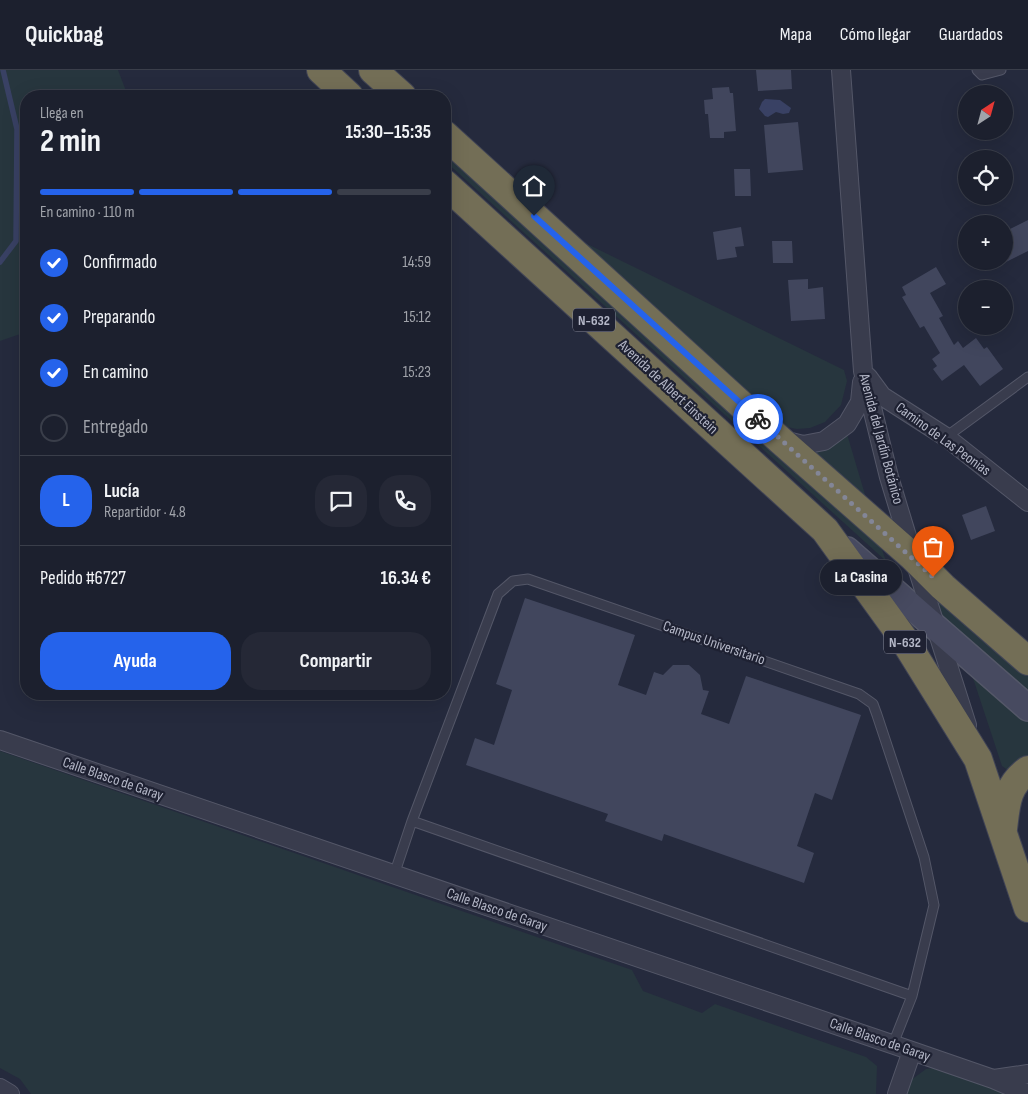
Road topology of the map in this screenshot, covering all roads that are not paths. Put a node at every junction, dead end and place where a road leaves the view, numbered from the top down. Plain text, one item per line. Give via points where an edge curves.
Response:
1 (321, 70) edge
2 (373, 70) edge
3 (841, 70) edge
4 (977, 70) edge
5 (1001, 70) edge
6 (343, 90) edge
7 (395, 90) edge
8 (451, 140) edge
9 (451, 189) edge
10 (863, 371) junction
11 (1028, 377) edge
12 (946, 437) junction
13 (780, 440) junction
14 (1028, 502) edge
15 (825, 530) junction
16 (913, 557) junction
17 (934, 627) junction
18 (1028, 661) edge
19 (1028, 708) edge
20 (0, 740) edge
21 (978, 759) junction
22 (1028, 770) edge
23 (412, 821) junction
24 (1002, 833) junction
25 (394, 875) junction
26 (1028, 908) edge
27 (912, 996) junction
28 (893, 1044) junction
29 (912, 1051) junction
30 (1028, 1074) edge
31 (993, 1080) junction
32 (0, 1088) edge
33 (10, 1094) edge
34 (897, 1094) edge
35 (1028, 1094) edge

1 - 6 highway
2 - 7 highway
3 - 10 street, Avenida del Jardín Botánico
4 - 5 lane via 982,75
8 - 13 highway, N-632
9 - 15 highway, Avenida de Albert Einstein / N-632
10 - 12 street, Camino de Las Peonias via 882,396
10 - 13 street via 860,402 847,424 824,440 804,445
10 - 16 street, Avenida del Jardín Botánico
11 - 12 lane
12 - 14 street, Camino de Las Peonias
13 - 16 highway, N-632
15 - 17 street, Avenida de Albert Einstein
15 - 21 highway, Avenida de Albert Einstein / N-632 via 903,638
16 - 17 street, Avenida del Jardín Botánico
16 - 18 highway, N-632
17 - 19 street, Avenida de Albert Einstein
17 - 21 street, Avenida del Jardín Botánico
20 - 25 street, Calle Blasco de Garay
21 - 24 highway, Avenida del Jardín Botánico / N-632
22 - 24 highway, N-632 via 1007,796
23 - 25 lane, Campus Universitario
23 - 27 lane
23 - 27 lane, Campus Universitario via 498,594 513,581 528,579 859,694 872,704 878,715 924,857 934,904
24 - 26 highway, Avenida del Jardín Botánico / N-632
25 - 28 street, Calle Blasco de Garay
27 - 28 lane, Campus Universitario
28 - 29 street, Calle Blasco de Garay
29 - 31 street, Calle Blasco de Garay
29 - 34 street
30 - 31 street, Calle Blasco de Garay
31 - 35 street, Calle Blasco de Garay
32 - 33 street

